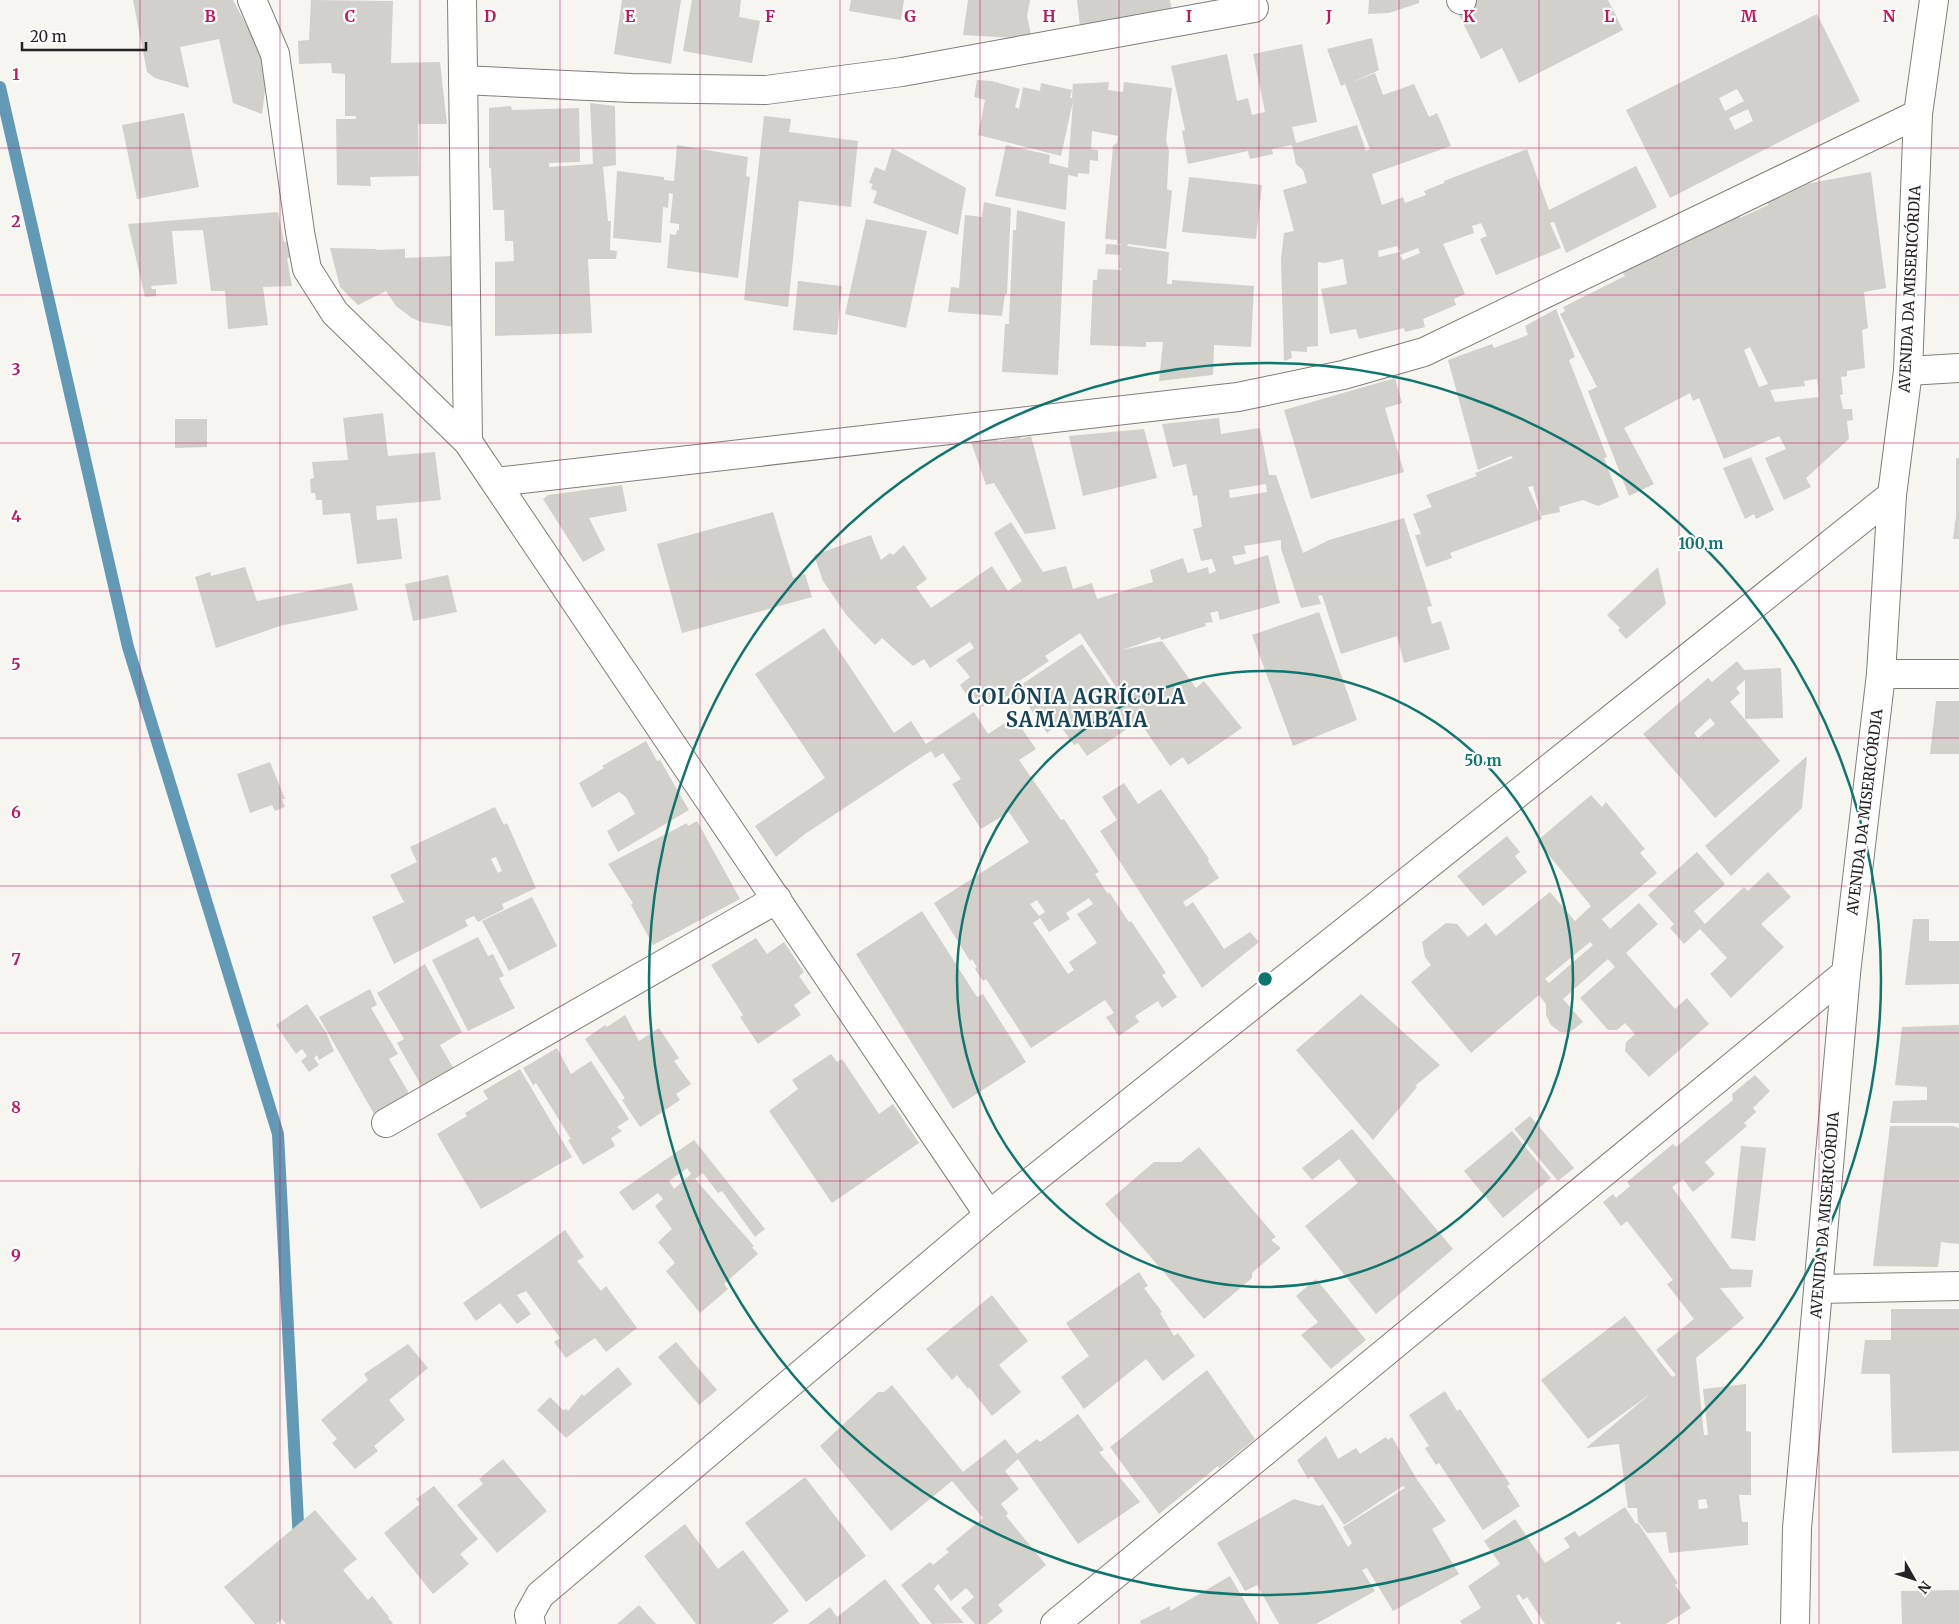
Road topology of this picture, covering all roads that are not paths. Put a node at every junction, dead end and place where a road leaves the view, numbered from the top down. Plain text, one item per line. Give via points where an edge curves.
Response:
1 (252, 0) edge
2 (462, 0) edge
3 (1934, 0) edge
4 (1254, 8) dead end
5 (464, 80) junction
6 (1918, 114) junction
7 (1959, 368) edge
8 (1908, 371) junction
9 (468, 442) junction
10 (496, 482) junction
11 (1892, 495) junction
12 (1881, 674) junction
13 (1959, 674) edge
14 (777, 899) junction
15 (1846, 973) junction
16 (386, 1123) dead end
17 (989, 1215) junction
18 (1959, 1286) edge
19 (1819, 1289) junction
20 (531, 1624) edge
21 (1054, 1624) edge
22 (1795, 1624) edge

1 - 9 street via 275,54 307,269 336,313
2 - 5 street
3 - 6 street, AVENIDA DA MISERICÓRDIA
4 - 5 street via 902,72 766,90
5 - 9 street
6 - 8 street, AVENIDA DA MISERICÓRDIA
6 - 10 street via 1424,352 1343,375 1238,397
7 - 8 street
8 - 11 street, AVENIDA DA MISERICÓRDIA
9 - 10 street
10 - 14 street
11 - 12 street, AVENIDA DA MISERICÓRDIA
11 - 17 street
12 - 13 street
12 - 15 street, AVENIDA DA MISERICÓRDIA
14 - 16 street
14 - 17 street
15 - 19 street, AVENIDA DA MISERICÓRDIA
15 - 21 street
17 - 20 street via 540,1595 529,1615
18 - 19 street
19 - 22 street, AVENIDA DA MISERICÓRDIA via 1797,1528

